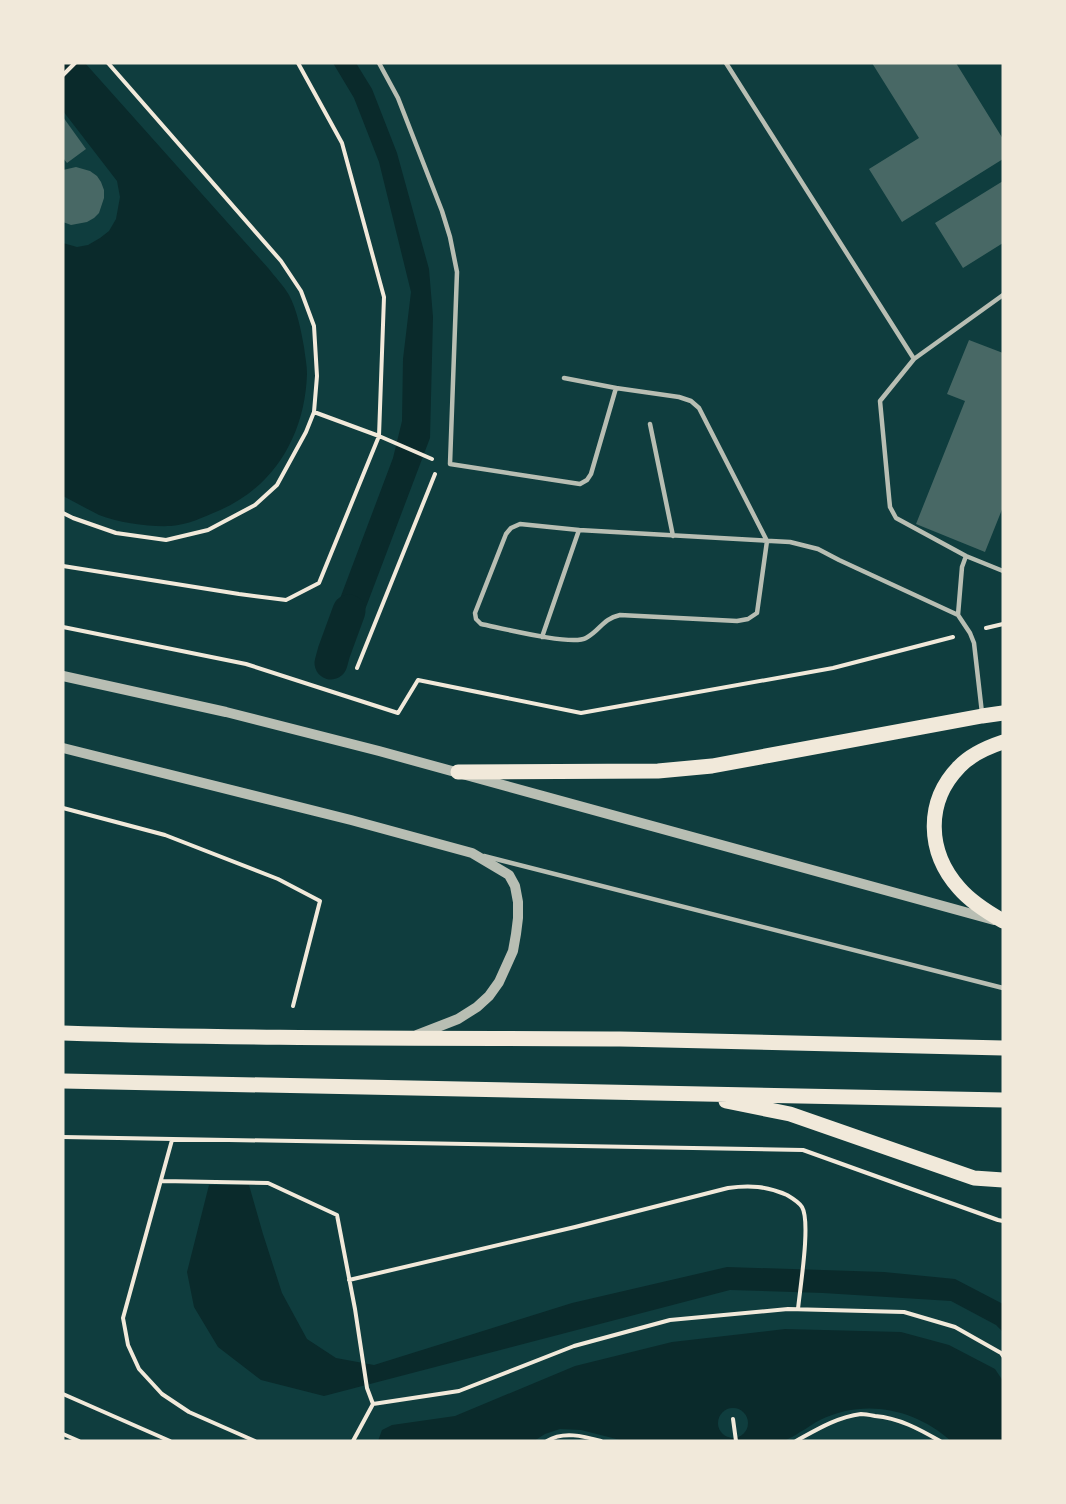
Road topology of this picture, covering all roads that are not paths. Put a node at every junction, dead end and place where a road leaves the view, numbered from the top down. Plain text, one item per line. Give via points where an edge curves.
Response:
1 (379, 63) edge
2 (726, 63) edge
3 (1003, 295) edge
4 (914, 359) junction
5 (564, 378) dead end
6 (616, 388) junction
7 (650, 424) dead end
8 (579, 530) junction
9 (673, 536) junction
10 (767, 541) junction
11 (966, 556) junction
12 (1003, 572) edge
13 (958, 615) junction
14 (542, 637) junction
15 (63, 676) edge
16 (1003, 713) edge
17 (982, 716) junction
18 (1003, 742) edge
19 (63, 748) edge
20 (458, 772) junction
21 (472, 853) junction
22 (1003, 922) edge
23 (1003, 988) edge
24 (63, 1033) edge
25 (408, 1039) junction
26 (1003, 1048) edge
27 (63, 1081) edge
28 (687, 1093) junction
29 (1003, 1100) edge
30 (1003, 1180) edge

1 - 6 lane via 398,98 442,211 457,272 450,464 580,484 591,474
2 - 4 lane
3 - 4 lane
4 - 11 lane via 880,400 890,507 896,518
5 - 6 lane
6 - 10 lane via 679,397 699,408
7 - 9 lane
8 - 9 lane
8 - 14 lane
8 - 14 lane via 520,524 512,528 506,534 475,613 482,624
9 - 10 lane
10 - 13 lane via 818,549
10 - 14 lane via 757,613 747,619 620,615 609,618 586,638
11 - 12 lane
11 - 13 lane
13 - 17 lane via 974,643
15 - 20 street via 226,712
16 - 17 main road
17 - 20 main road via 712,766 658,771
18 - 22 main road via 959,766 938,801 934,838 958,888
19 - 21 street
20 - 22 street
21 - 23 lane
21 - 25 street via 509,875 515,886 518,918 513,951 499,982 477,1007
24 - 25 main road
25 - 26 main road
27 - 28 main road
28 - 29 main road
28 - 30 main road via 790,1114 974,1178

